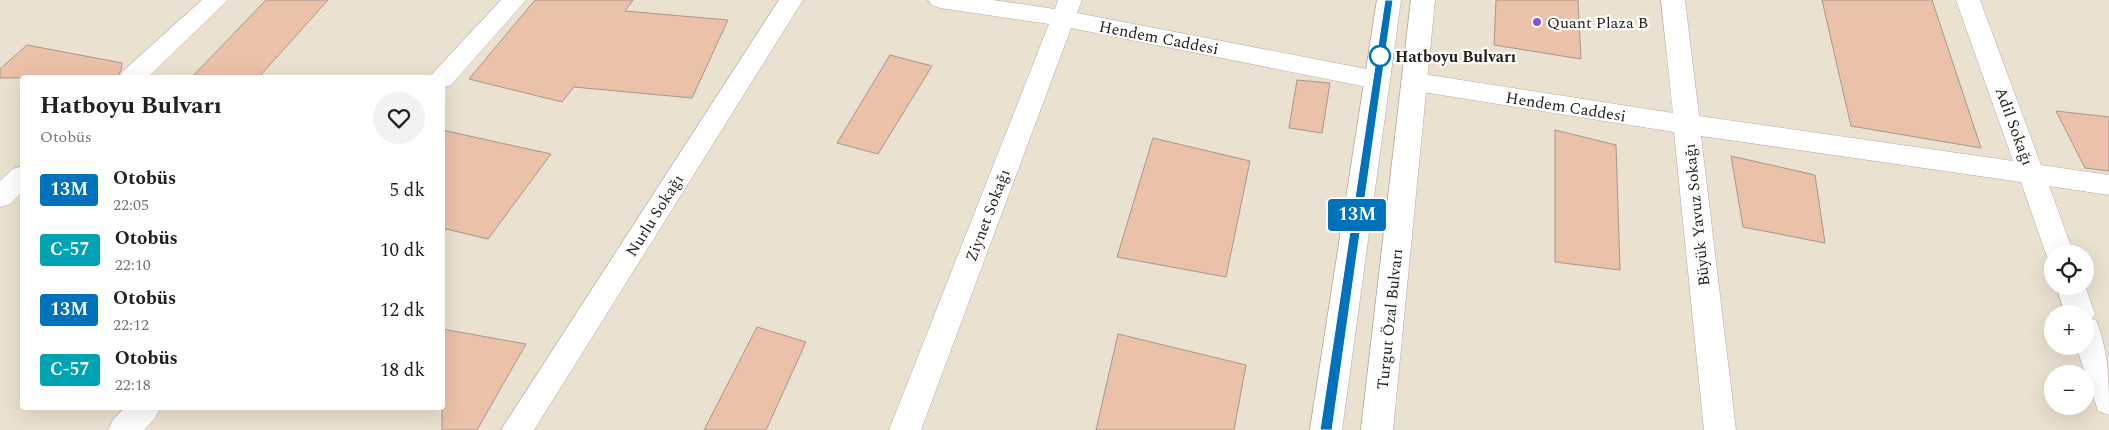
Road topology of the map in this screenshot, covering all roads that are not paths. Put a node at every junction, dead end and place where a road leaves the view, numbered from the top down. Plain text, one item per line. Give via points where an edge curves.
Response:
1 (216, 0) edge
2 (514, 0) edge
3 (791, 0) edge
4 (940, 0) edge
5 (1389, 0) edge
6 (1423, 0) edge
7 (1673, 0) edge
8 (1968, 0) edge
9 (1066, 9) edge
10 (134, 75) edge
11 (445, 76) edge
12 (1376, 80) junction
13 (1416, 82) junction
14 (1686, 124) junction
15 (2032, 173) junction
16 (20, 178) edge
17 (2109, 185) edge
18 (0, 197) edge
19 (2057, 245) edge
20 (2093, 355) edge
21 (2109, 401) edge
22 (142, 410) edge
23 (124, 430) edge
24 (517, 430) edge
25 (905, 430) edge
26 (1326, 430) edge
27 (1377, 430) edge
28 (1720, 430) edge

1 - 10 street
2 - 11 street
3 - 24 street, Nurlu Sokağı
4 - 9 street, Hendem Caddesi
5 - 12 street
6 - 13 street, Turgut Özal Bulvarı
7 - 14 street, Büyük Yavuz Sokağı
8 - 15 street, Adil Sokağı
9 - 12 street, Hendem Caddesi
9 - 25 street, Ziynet Sokağı
12 - 26 street
13 - 14 street, Hendem Caddesi
13 - 27 street, Turgut Özal Bulvarı
14 - 15 street, Hendem Caddesi
14 - 28 street, Büyük Yavuz Sokağı
15 - 17 street
15 - 19 street, Adil Sokağı
16 - 18 street
20 - 21 street
22 - 23 street

